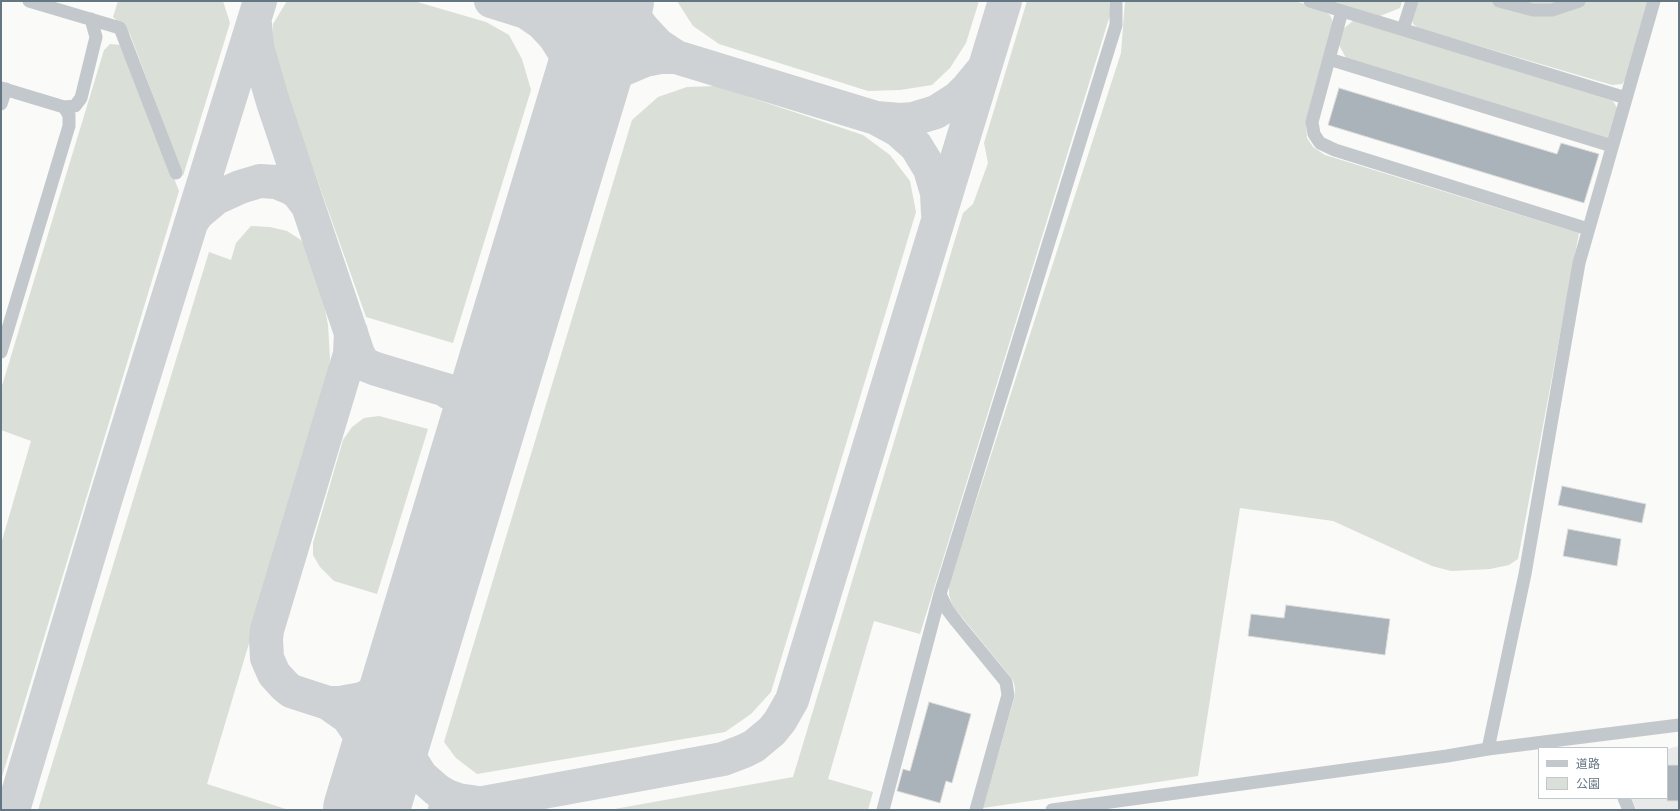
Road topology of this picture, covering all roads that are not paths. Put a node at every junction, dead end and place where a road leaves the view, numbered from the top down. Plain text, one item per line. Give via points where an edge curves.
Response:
1 (29, 1) edge
2 (1116, 1) edge
3 (1310, 1) edge
4 (1412, 1) edge
5 (1499, 1) edge
6 (1579, 1) edge
7 (1654, 1) edge
8 (1342, 11) junction
9 (91, 19) junction
10 (1403, 29) junction
11 (1329, 59) junction
12 (3, 88) edge
13 (1626, 98) junction
14 (1, 104) edge
15 (64, 107) junction
16 (1612, 146) junction
17 (176, 173) dead end
18 (1588, 229) junction
19 (1, 352) edge
20 (940, 594) junction
21 (1679, 725) edge
22 (1488, 749) junction
23 (1624, 799) edge
24 (883, 810) edge
25 (976, 810) edge
26 (1052, 810) edge
27 (1629, 810) edge

1 - 9 lane
2 - 20 lane via 1116,25
3 - 8 lane
4 - 10 lane
5 - 6 lane via 1532,10 1552,10
7 - 13 lane
8 - 10 lane
8 - 11 lane
9 - 15 lane via 96,37 81,98 75,106
9 - 17 lane via 120,28
10 - 13 lane
11 - 16 lane
11 - 18 lane via 1312,122 1314,134 1320,143 1342,153
12 - 14 lane
12 - 15 lane
13 - 16 lane
15 - 19 lane via 69,115 69,126
16 - 18 lane
18 - 22 lane via 1579,263 1525,574
20 - 24 lane
20 - 25 lane via 956,622 1006,682 1008,695
21 - 22 lane
22 - 26 lane
23 - 27 lane

